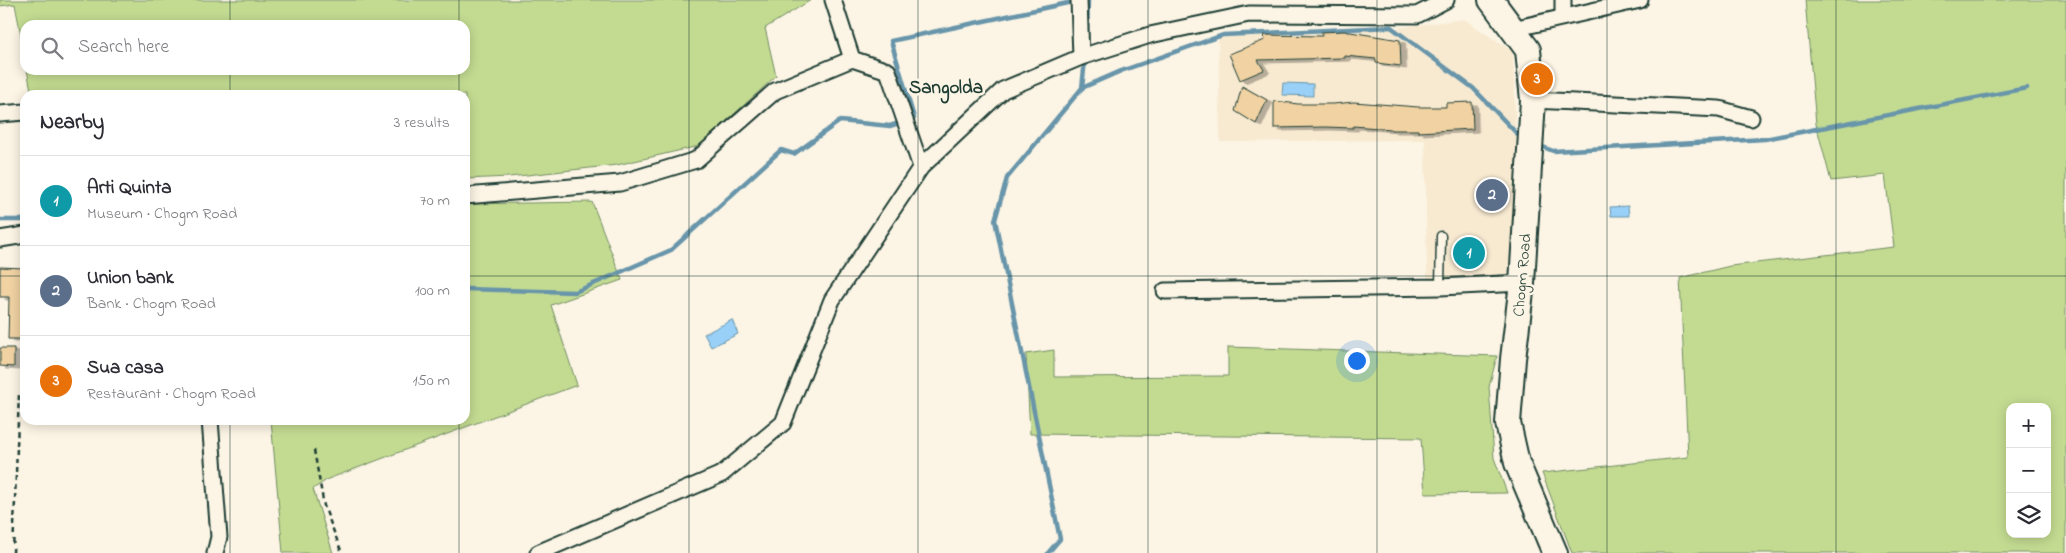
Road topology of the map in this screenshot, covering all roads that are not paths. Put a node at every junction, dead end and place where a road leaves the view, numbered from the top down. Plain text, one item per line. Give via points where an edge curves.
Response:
1 (833, 0) edge
2 (1079, 0) edge
3 (1446, 0) edge
4 (1491, 0) edge
5 (1563, 0) edge
6 (1640, 0) edge
7 (1563, 18) junction
8 (1513, 29) junction
9 (1081, 57) junction
10 (852, 59) junction
11 (1533, 100) junction
12 (20, 112) edge
13 (0, 114) edge
14 (1751, 118) dead end
15 (921, 167) junction
16 (470, 196) edge
17 (20, 236) edge
18 (1441, 236) dead end
19 (0, 238) edge
20 (1522, 283) junction
21 (1440, 287) junction
22 (1165, 291) dead end
23 (210, 425) edge
24 (215, 553) edge
25 (538, 553) edge
26 (1555, 553) edge

1 - 10 street
2 - 9 street
3 - 9 street via 1417,15 1249,14 1150,35
4 - 8 main road, Chogm Road
5 - 7 street
6 - 7 street
7 - 8 street
8 - 11 main road, Chogm Road via 1528,50
9 - 15 street via 1003,90
10 - 15 street via 888,72
10 - 16 street via 775,91 696,160 620,183
11 - 14 street via 1719,109
11 - 20 main road, Chogm Road
12 - 13 street
15 - 25 street via 832,300 783,422 722,474
17 - 19 street
18 - 21 lane
20 - 21 street
20 - 26 main road, Chogm Road via 1508,423 1517,462
21 - 22 street
23 - 24 street via 219,536

